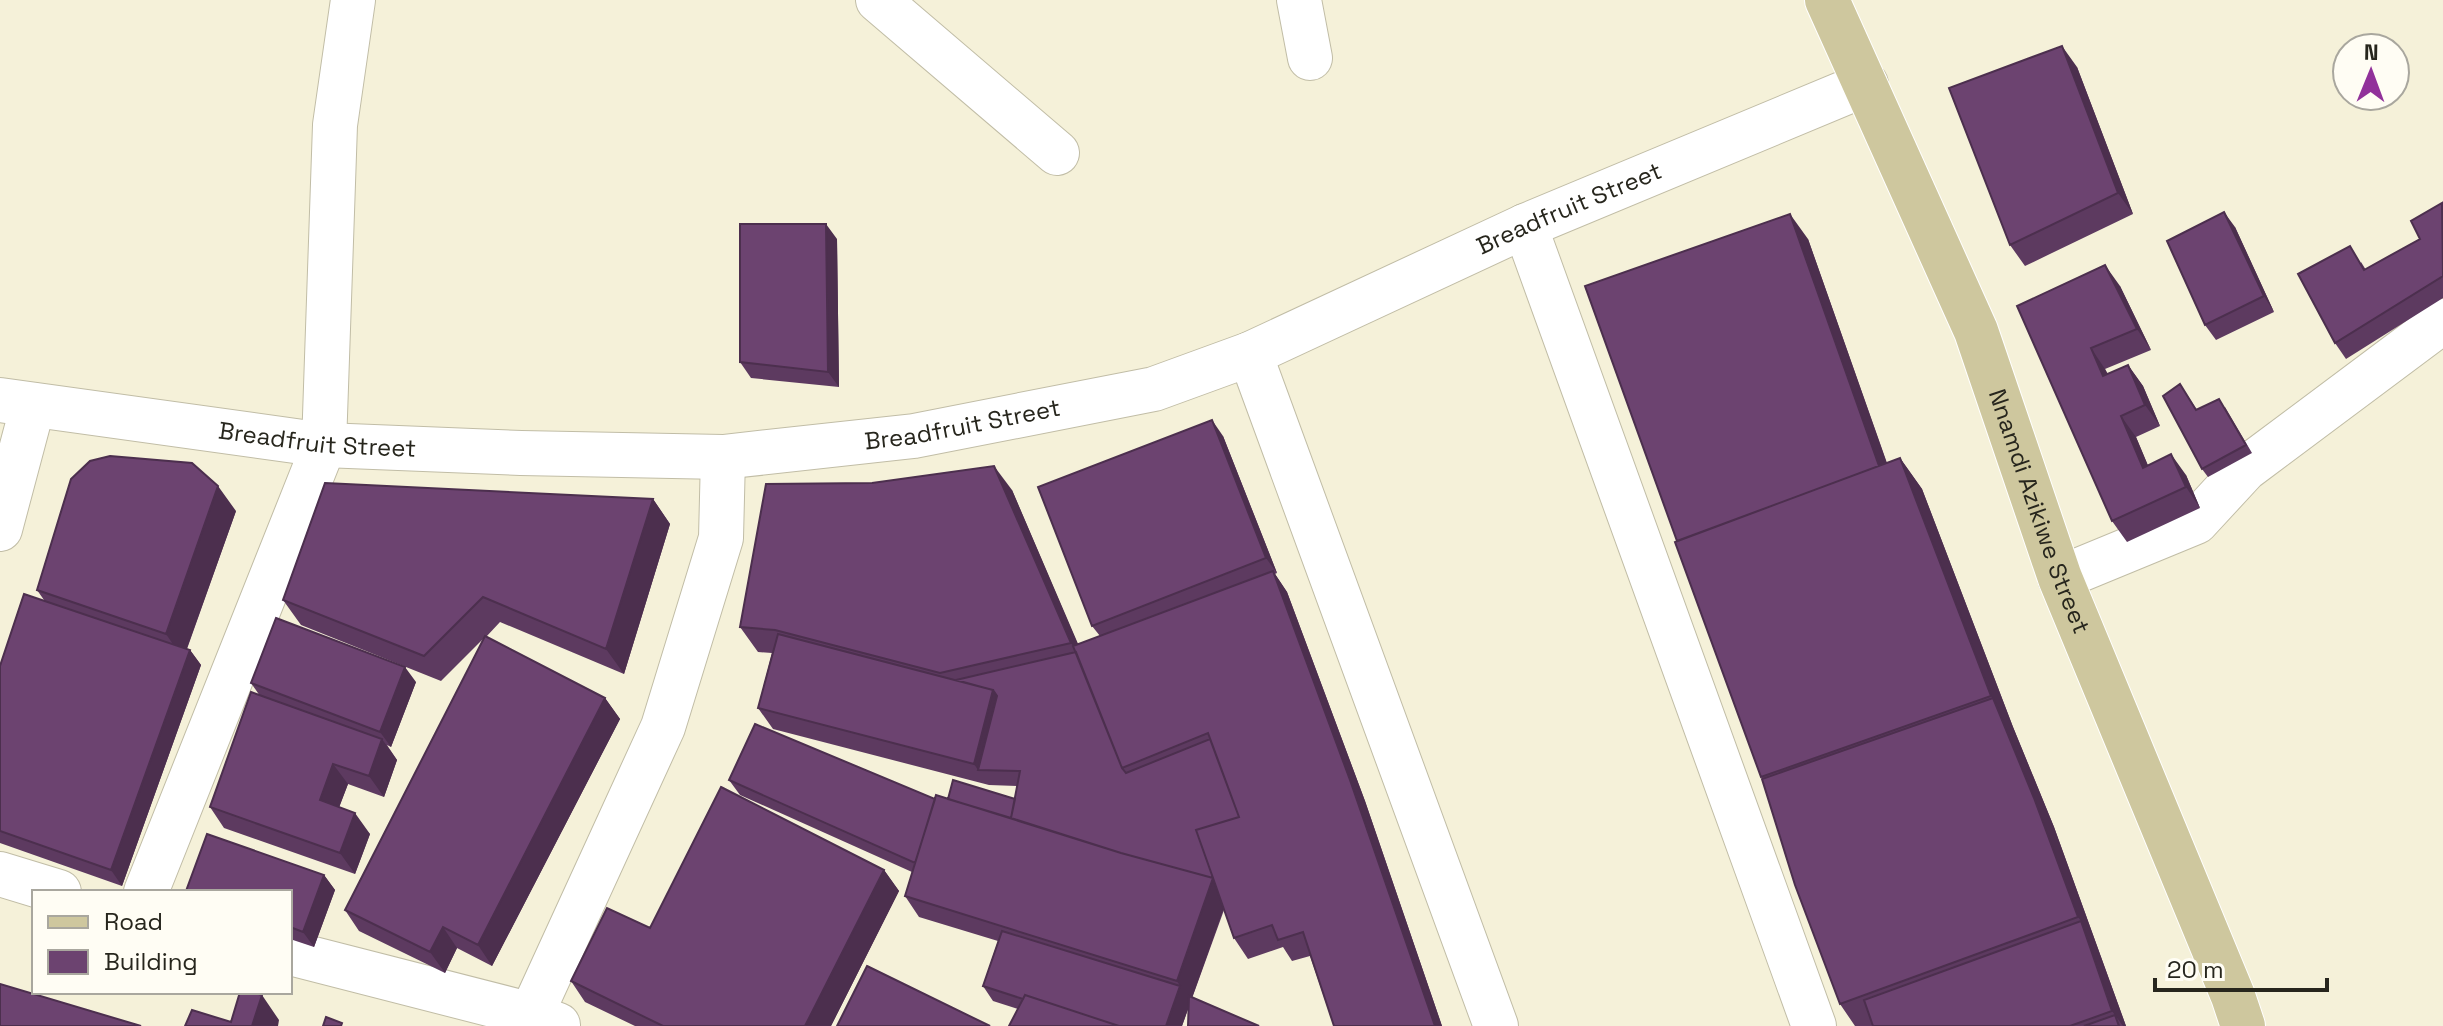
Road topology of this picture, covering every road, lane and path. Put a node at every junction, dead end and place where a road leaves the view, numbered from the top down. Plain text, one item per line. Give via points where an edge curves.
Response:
1 (353, 0) edge
2 (878, 0) edge
3 (1299, 0) edge
4 (1827, 0) edge
5 (1310, 58) dead end
6 (1866, 84) junction
7 (1057, 153) dead end
8 (1525, 226) junction
9 (2443, 321) edge
10 (1250, 354) junction
11 (16, 403) edge
12 (324, 445) junction
13 (723, 457) junction
14 (0, 529) edge
15 (2060, 578) junction
16 (0, 874) edge
17 (52, 890) edge
18 (147, 890) edge
19 (292, 954) edge
20 (539, 1022) edge
21 (1496, 1026) edge
22 (1814, 1026) edge
23 (2243, 1026) edge

1 - 12 street via 335,125
2 - 7 street
3 - 5 street
4 - 6 main road, Nnamdi Azikiwe Street
6 - 8 street, Breadfruit Street
6 - 15 main road, Nnamdi Azikiwe Street via 1976,331
8 - 10 street, Breadfruit Street
8 - 22 street
9 - 15 street via 2245,469 2196,522
10 - 13 street, Breadfruit Street via 1154,389 1062,408 914,436
10 - 21 street
11 - 12 street, Breadfruit Street
11 - 14 street
12 - 13 street, Breadfruit Street
12 - 18 street
13 - 20 street via 721,538 663,727
15 - 23 main road, Nnamdi Azikiwe Street
16 - 17 street
19 - 20 street

